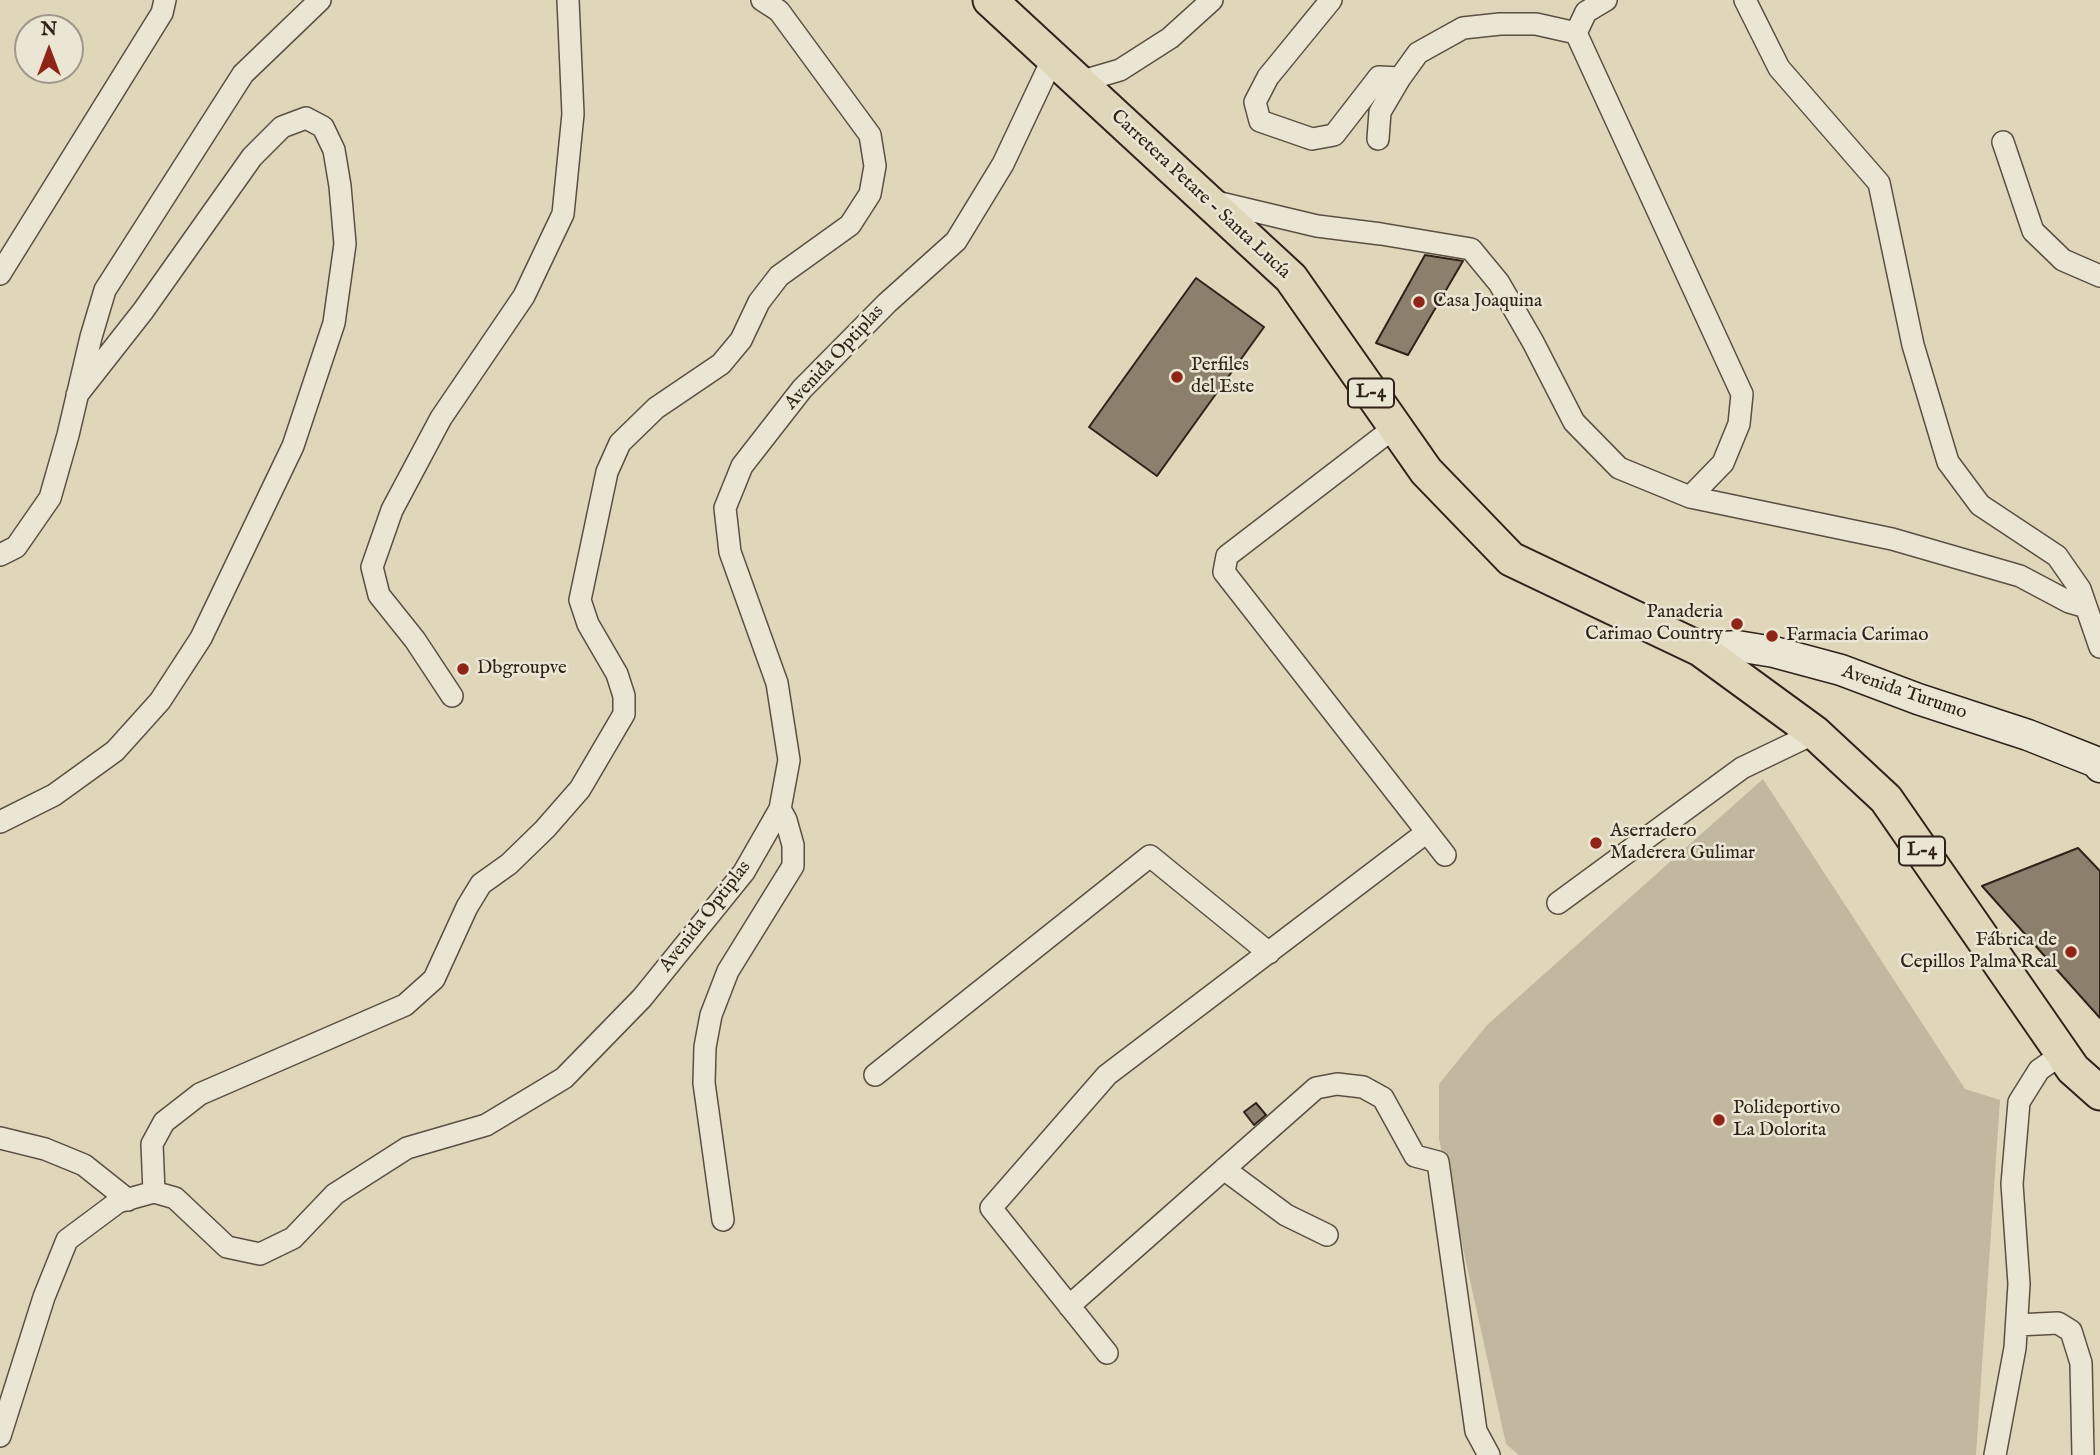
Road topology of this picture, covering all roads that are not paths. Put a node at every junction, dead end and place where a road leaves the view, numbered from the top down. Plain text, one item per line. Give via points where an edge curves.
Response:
1 (165, 0) edge
2 (320, 0) edge
3 (568, 0) edge
4 (762, 0) edge
5 (990, 0) edge
6 (1212, 0) edge
7 (1331, 0) edge
8 (1606, 0) edge
9 (1745, 0) edge
10 (1576, 33) junction
11 (1053, 58) junction
12 (1400, 78) junction
13 (1079, 82) junction
14 (1378, 139) dead end
15 (2003, 142) dead end
16 (1205, 199) junction
17 (0, 274) edge
18 (2100, 276) edge
19 (77, 395) junction
20 (1395, 427) junction
21 (1690, 498) junction
22 (0, 555) edge
23 (2086, 607) junction
24 (2100, 647) edge
25 (1700, 649) junction
26 (452, 696) dead end
27 (1815, 733) junction
28 (2099, 757) edge
29 (780, 809) junction
30 (0, 822) edge
31 (1427, 832) junction
32 (1445, 855) dead end
33 (1558, 903) dead end
34 (1269, 953) junction
35 (2062, 1054) junction
36 (875, 1075) dead end
37 (2100, 1093) edge
38 (0, 1138) edge
39 (1224, 1169) junction
40 (154, 1192) junction
41 (128, 1199) junction
42 (723, 1220) dead end
43 (1328, 1235) dead end
44 (1069, 1306) junction
45 (2017, 1325) junction
46 (1107, 1353) dead end
47 (0, 1436) edge
48 (1489, 1455) edge
49 (1995, 1455) edge
50 (2083, 1455) edge

1 - 17 street via 162,13
2 - 19 street via 243,74 105,290
3 - 26 street via 573,114 563,214 524,296 441,418 392,510 372,567 380,595
4 - 40 street via 779,11 870,135 875,166 870,194 850,225 779,276 759,302 741,340 720,364 656,408 620,443 607,472 580,600 588,624 617,674 624,714 580,789 518,855 481,884 434,979 405,1004 200,1094 164,1122 152,1144
5 - 11 main road, Carretera Petare - Santa Lucía / L-4
6 - 13 street via 1170,38 1120,70
7 - 12 street via 1268,76 1255,102 1260,121 1312,139 1334,135 1379,76
8 - 10 street via 1586,12
9 - 23 street via 1779,68 1879,183 1913,345 1948,462 1980,505 2057,556 2080,589
10 - 12 street via 1536,24 1463,28 1418,54
10 - 21 street via 1742,394 1739,424 1723,463
11 - 13 main road, Carretera Petare - Santa Lucía / L-4
11 - 29 street, Avenida Optiplas via 1003,164 956,241 802,389 742,466 725,508 730,552 777,683 789,760
12 - 14 street via 1380,112
13 - 16 main road, Carretera Petare - Santa Lucía / L-4
15 - 18 street via 2034,231 2063,260
16 - 20 main road, Carretera Petare - Santa Lucía / L-4 via 1291,278
16 - 21 street via 1317,226 1471,249 1499,283 1574,422 1619,468
19 - 22 street via 50,498 16,547
19 - 30 street via 253,157 282,127 306,118 323,127 334,150 345,244 334,323 293,446 201,638 160,701 115,751 54,795
20 - 25 main road, Carretera Petare - Santa Lucía / L-4 via 1426,471 1511,559
20 - 31 street via 1227,556 1224,572
21 - 23 street via 1892,539 2020,576
23 - 24 street
25 - 27 main road, Carretera Petare - Santa Lucía / L-4
25 - 28 street, Avenida Turumo via 1737,646 1841,670
27 - 33 street via 1742,768
27 - 35 main road, Carretera Petare - Santa Lucía / L-4 via 1886,799
29 - 40 street, Avenida Optiplas via 736,883 642,998 564,1078 486,1125 407,1148 335,1195 293,1238 260,1254 227,1247 175,1198
29 - 42 street via 793,845 793,866 728,971 711,1015 705,1047 704,1083
31 - 32 street
31 - 34 street
34 - 36 street via 1150,856
34 - 44 street via 1107,1075 991,1208
35 - 37 main road, Carretera Petare - Santa Lucía / L-4
35 - 45 street via 2039,1070 2020,1102 2012,1184 2020,1284
38 - 41 street via 46,1149 84,1165
39 - 43 street via 1286,1214
39 - 44 street
39 - 48 street via 1316,1088 1336,1084 1363,1087 1383,1098 1415,1156 1438,1162 1476,1431
40 - 41 street
41 - 47 street via 67,1240
44 - 46 street
45 - 49 street
45 - 50 street via 2058,1323 2071,1331 2081,1363

